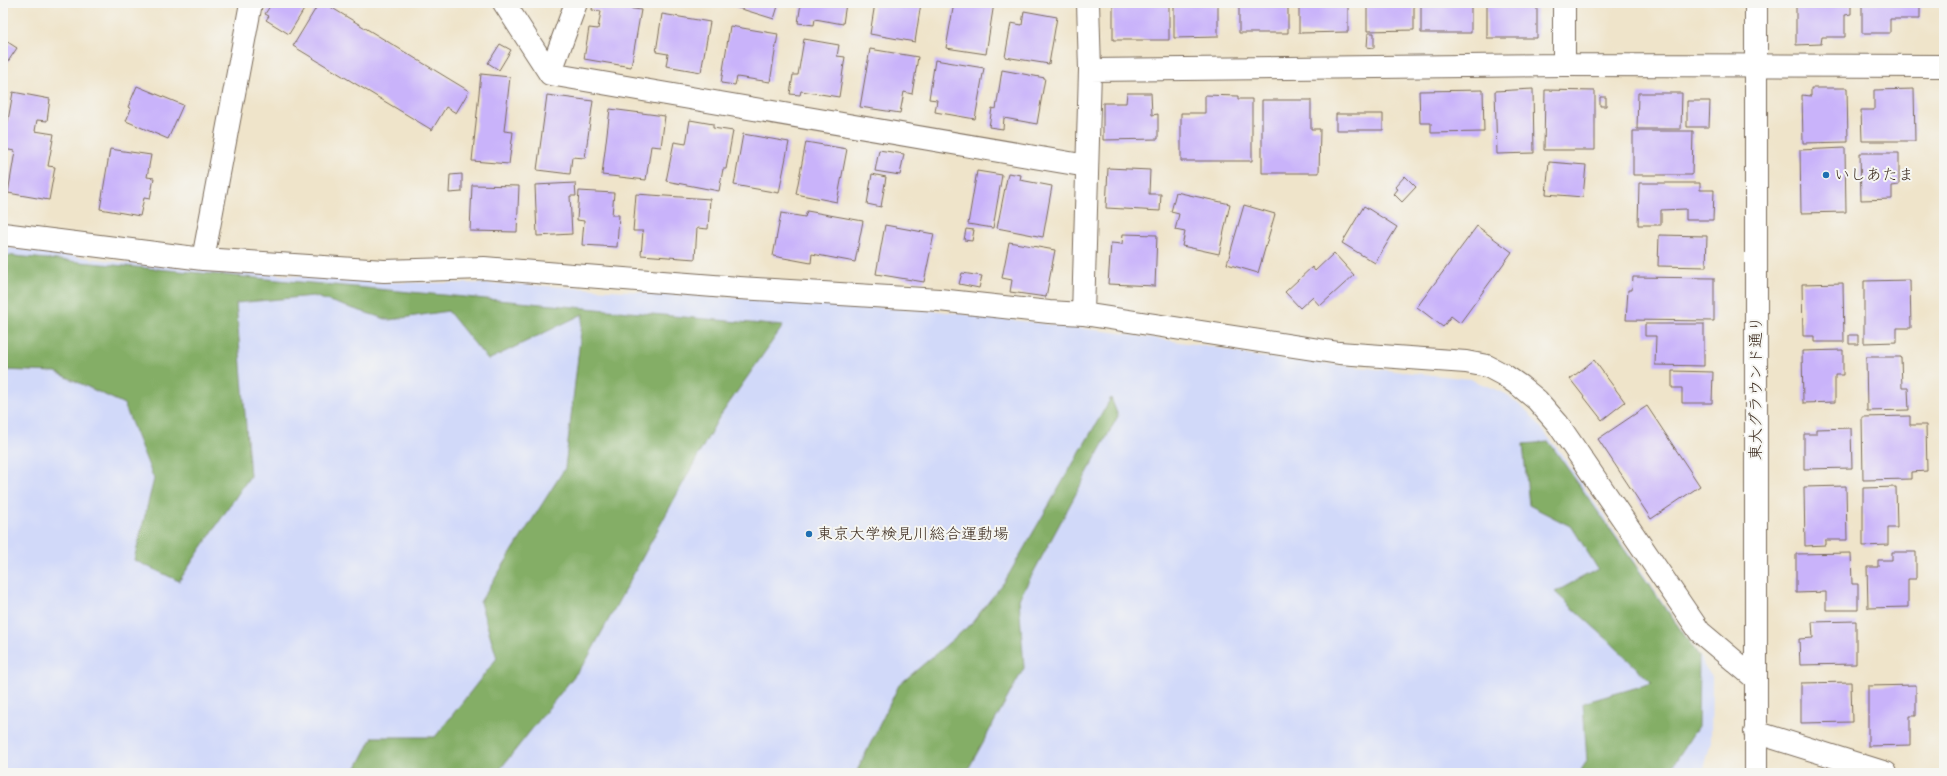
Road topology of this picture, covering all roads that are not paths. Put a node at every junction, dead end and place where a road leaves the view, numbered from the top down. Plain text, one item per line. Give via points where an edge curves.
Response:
1 (251, 3) edge
2 (504, 3) edge
3 (576, 3) edge
4 (1088, 3) edge
5 (1564, 3) edge
6 (1756, 3) edge
7 (1564, 65) junction
8 (1756, 66) junction
9 (1944, 66) edge
10 (1090, 70) junction
11 (550, 74) junction
12 (1087, 166) junction
13 (3, 234) edge
14 (203, 259) junction
15 (1083, 314) junction
16 (1756, 679) junction
17 (1755, 732) junction
18 (1756, 773) edge
19 (1886, 773) edge

1 - 14 street
2 - 11 street
3 - 11 street
4 - 10 street
5 - 7 street
6 - 8 street, 東大グラウンド通り
7 - 8 street
7 - 10 street
8 - 9 street
8 - 16 street, 東大グラウンド通り
10 - 12 street
11 - 12 street
12 - 15 street
13 - 14 street
14 - 15 street via 384,271 484,268 739,288 939,300
15 - 16 street via 1339,353 1466,362 1487,366 1504,375 1537,400 1558,424 1700,632
16 - 17 street, 東大グラウンド通り
17 - 18 street, 東大グラウンド通り
17 - 19 street

